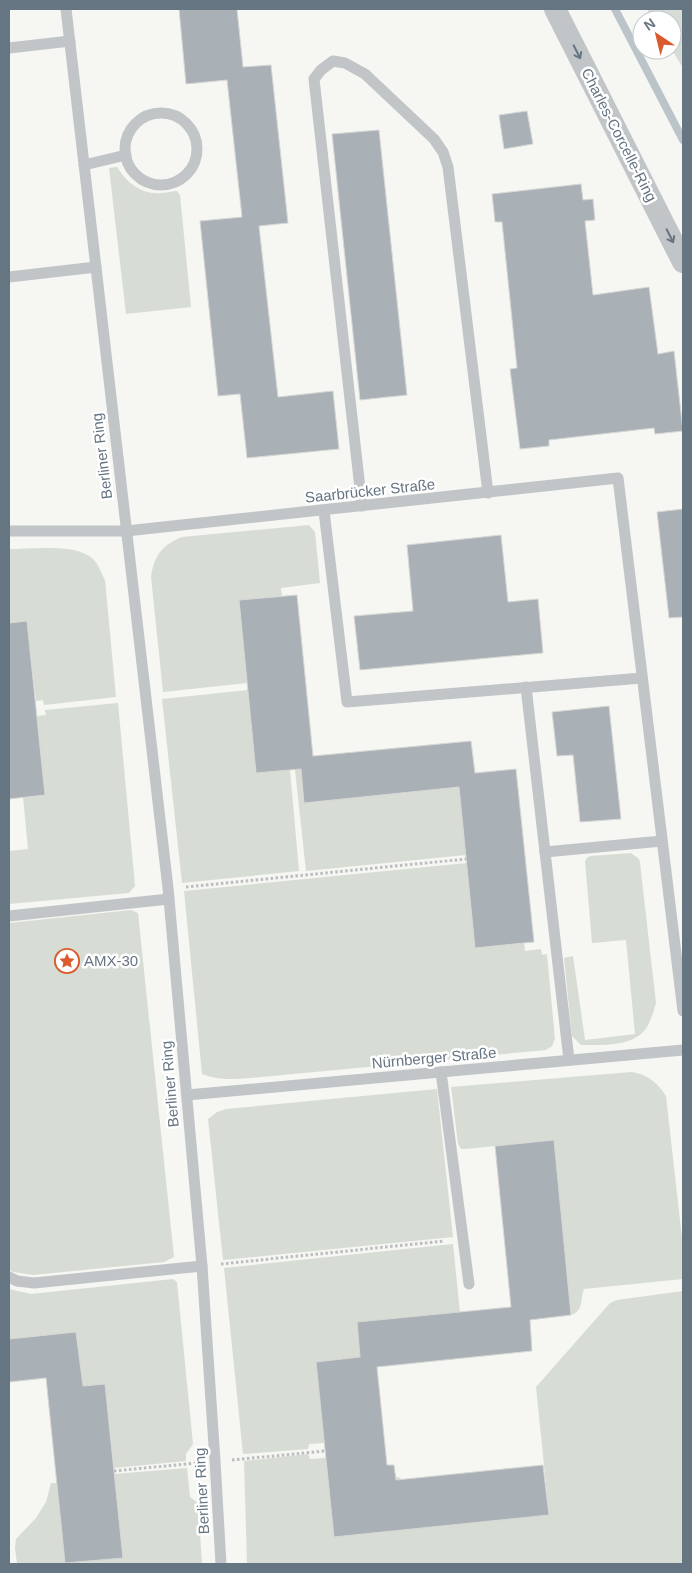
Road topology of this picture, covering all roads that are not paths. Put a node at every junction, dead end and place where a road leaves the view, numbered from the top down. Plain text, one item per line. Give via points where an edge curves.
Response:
1 (66, 9) edge
2 (555, 9) edge
3 (70, 41) junction
4 (9, 48) edge
5 (126, 155) junction
6 (84, 165) junction
7 (683, 262) edge
8 (96, 267) junction
9 (9, 277) edge
10 (488, 493) junction
11 (362, 506) junction
12 (324, 511) junction
13 (9, 531) edge
14 (126, 531) junction
15 (642, 678) junction
16 (526, 687) junction
17 (662, 841) junction
18 (545, 852) junction
19 (168, 894) junction
20 (9, 916) edge
21 (683, 1011) edge
22 (683, 1050) edge
23 (568, 1060) junction
24 (441, 1072) junction
25 (187, 1095) junction
26 (202, 1266) junction
27 (9, 1277) edge
28 (470, 1284) dead end
29 (221, 1564) edge

1 - 3 lane, Berliner Ring
2 -> 7 street, Charles-Corcelle-Ring
3 - 4 lane
3 - 6 lane, Berliner Ring
5 - 5 lane via 138,176 146,182 164,185 189,172 197,146 184,121 167,113 158,113 140,119 133,126 125,143
5 - 6 lane
6 - 8 lane, Berliner Ring
8 - 9 lane
8 - 14 lane, Berliner Ring
10 - 11 lane, Saarbrücker Straße
10 - 11 lane via 448,167 443,152 434,139 365,74 345,62 333,61 314,79
10 - 15 lane, Saarbrücker Straße via 618,478
11 - 12 lane, Saarbrücker Straße
12 - 14 lane, Saarbrücker Straße
12 - 16 lane via 348,702
13 - 14 lane, Saarbrücker Straße
14 - 19 lane, Berliner Ring
15 - 16 lane
15 - 17 lane
16 - 18 lane
17 - 18 lane
17 - 21 lane
18 - 23 lane
19 - 20 lane
19 - 25 lane, Berliner Ring
22 - 23 lane, Nürnberger Straße
23 - 24 lane, Nürnberger Straße
24 - 25 lane, Nürnberger Straße
24 - 28 lane
25 - 26 lane, Berliner Ring
26 - 27 lane via 34,1283
26 - 29 lane, Berliner Ring

